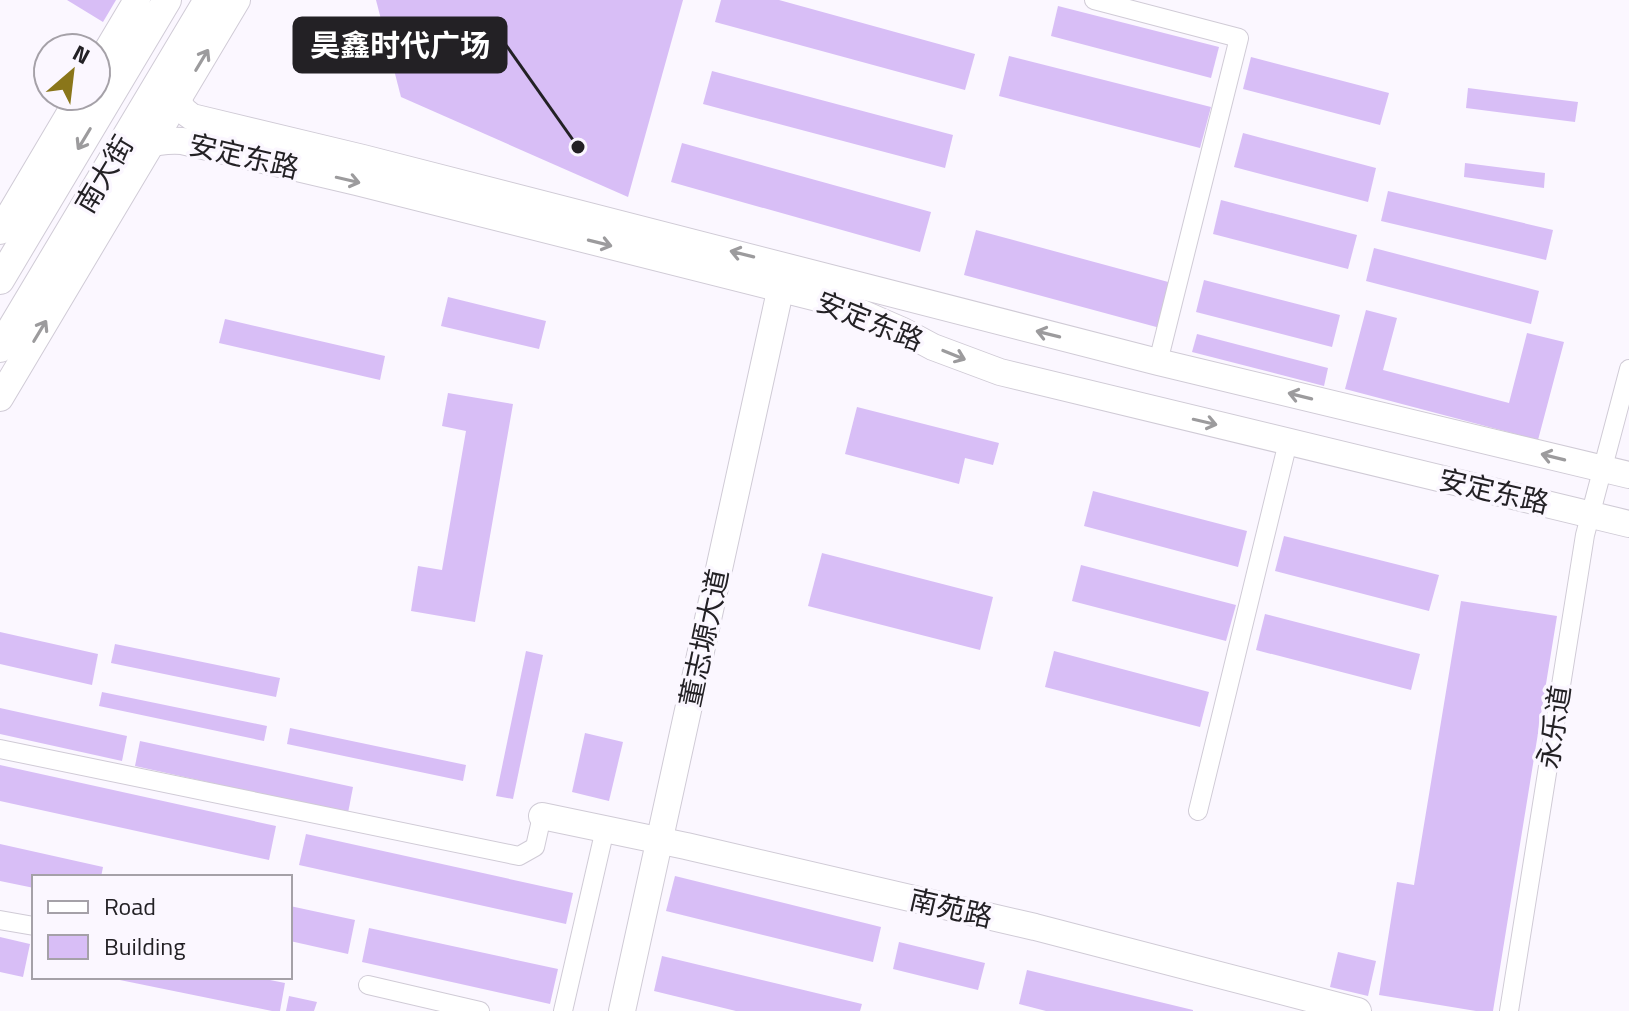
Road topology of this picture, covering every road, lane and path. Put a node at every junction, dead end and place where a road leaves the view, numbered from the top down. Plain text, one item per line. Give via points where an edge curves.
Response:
1 (137, 0) edge
2 (167, 0) edge
3 (208, 0) edge
4 (237, 0) edge
5 (1094, 0) edge
6 (112, 42) edge
7 (178, 50) junction
8 (177, 102) junction
9 (71, 112) edge
10 (153, 142) junction
11 (111, 161) junction
12 (0, 231) edge
13 (788, 278) junction
14 (0, 280) edge
15 (0, 348) edge
16 (1158, 362) junction
17 (1629, 369) edge
18 (0, 398) edge
19 (1288, 442) junction
20 (1606, 457) junction
21 (1629, 475) edge
22 (1590, 515) junction
23 (1629, 524) edge
24 (0, 749) edge
25 (1198, 811) dead end
26 (541, 820) joint
27 (604, 833) junction
28 (663, 846) junction
29 (0, 920) edge
30 (32, 926) edge
31 (368, 985) dead end
32 (480, 1011) edge
33 (563, 1011) edge
34 (622, 1011) edge
35 (632, 1011) edge
36 (1326, 1011) edge
37 (1358, 1011) edge
38 (1509, 1011) edge

1 - 6 main road
2 -> 14 main road, 南大街
3 - 7 main road, 南大街
8 -> 4 main road
5 - 16 street via 1239,38
7 - 8 main road, 安定东路 via 173,83
7 - 11 main road, 南大街
8 - 10 main road
13 -> 8 main road, 安定东路 via 379,162 192,117
9 - 12 main road
10 - 11 main road, 安定东路
10 -> 13 main road, 安定东路 via 182,141
18 -> 10 main road
11 - 15 main road, 南大街
16 -> 13 main road, 安定东路
13 -> 19 main road, 安定东路 via 933,347 1000,372
13 - 28 main road, 董志塬大道
20 -> 16 main road, 安定东路
17 - 20 street, 永乐道
19 - 22 main road, 安定东路
19 - 25 street
20 - 21 main road, 安定东路
20 - 22 street, 永乐道
22 - 23 main road, 安定东路
22 - 38 street, 永乐道
24 - 26 street via 519,856 535,847
26 - 27 main road, 南苑路
27 - 28 main road, 南苑路
27 - 33 street
28 - 34 main road, 董志塬大道
28 - 35 main road, 董志塬大道
28 - 36 main road, 南苑路
28 - 37 main road, 南苑路 via 1035,927
29 - 30 street
31 - 32 street

